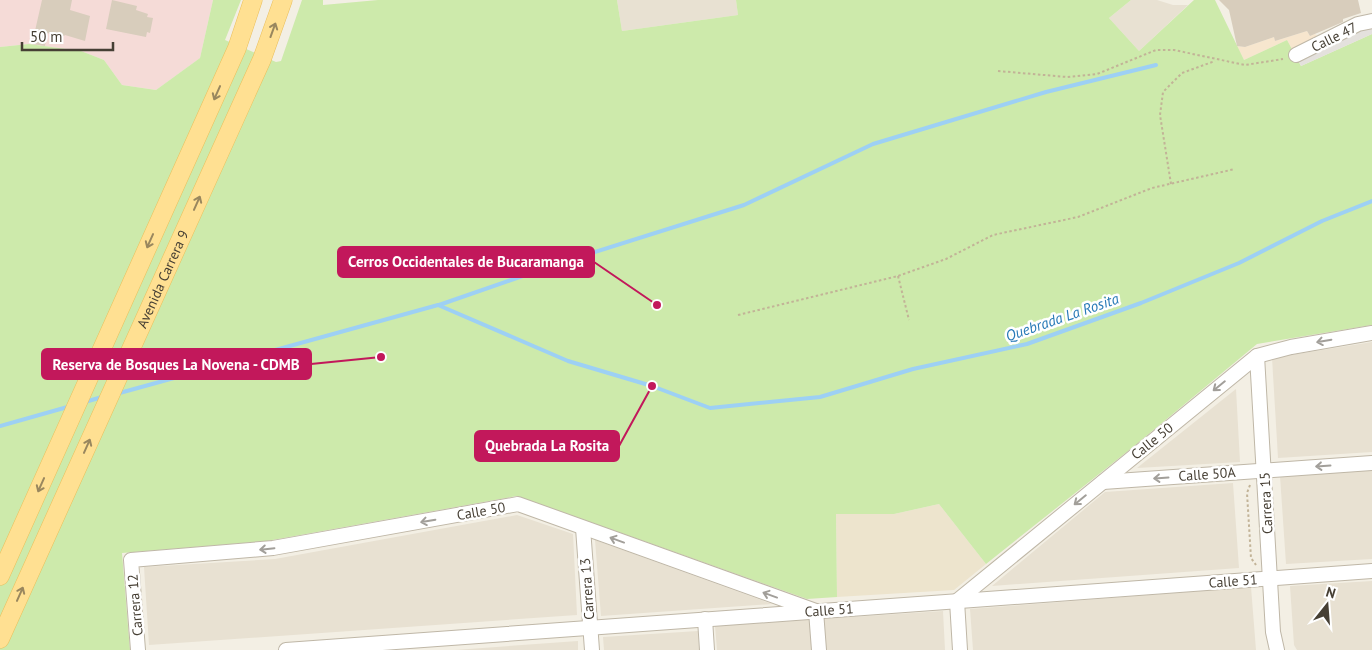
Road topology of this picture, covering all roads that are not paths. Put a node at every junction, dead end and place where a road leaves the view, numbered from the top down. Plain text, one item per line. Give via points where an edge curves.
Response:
1 (253, 0) edge
2 (283, 0) edge
3 (1372, 21) edge
4 (1296, 55) road end
5 (1372, 333) edge
6 (1257, 356) junction
7 (1372, 463) edge
8 (1264, 470) junction
9 (1103, 482) junction
10 (583, 528) junction
11 (131, 560) joint
12 (1372, 571) edge
13 (0, 576) edge
14 (1270, 578) junction
15 (957, 601) junction
16 (816, 611) junction
17 (705, 619) junction
18 (590, 628) junction
19 (0, 639) edge
20 (138, 650) edge
21 (286, 650) edge
22 (592, 650) edge
23 (708, 650) edge
24 (819, 650) edge
25 (960, 650) edge
26 (1277, 650) edge

1 -> 13 main road, Avenida Carrera 9 via 236,48
19 -> 2 main road, Avenida Carrera 9 via 262,59
3 - 4 street, Calle 47 via 1330,38 1308,42
5 -> 6 street, Calle 50
6 - 8 street, Carrera 15
6 -> 9 street, Calle 50
7 -> 8 street, Calle 50A
8 -> 9 street, Calle 50A
8 - 14 street, Carrera 15
9 -> 15 street, Calle 50
10 -> 11 street, Calle 50 via 518,504 273,548
16 -> 10 street, Calle 50
10 - 18 street, Carrera 13
11 - 20 street, Carrera 12
12 - 14 street, Calle 51
14 - 15 street, Calle 51
14 - 26 street, Carrera 15
15 - 16 street, Calle 51
15 - 25 street
16 - 17 street, Calle 51
16 - 24 street
17 - 18 street, Calle 51
17 - 23 street
18 - 21 street, Calle 51
18 - 22 street, Carrera 13

